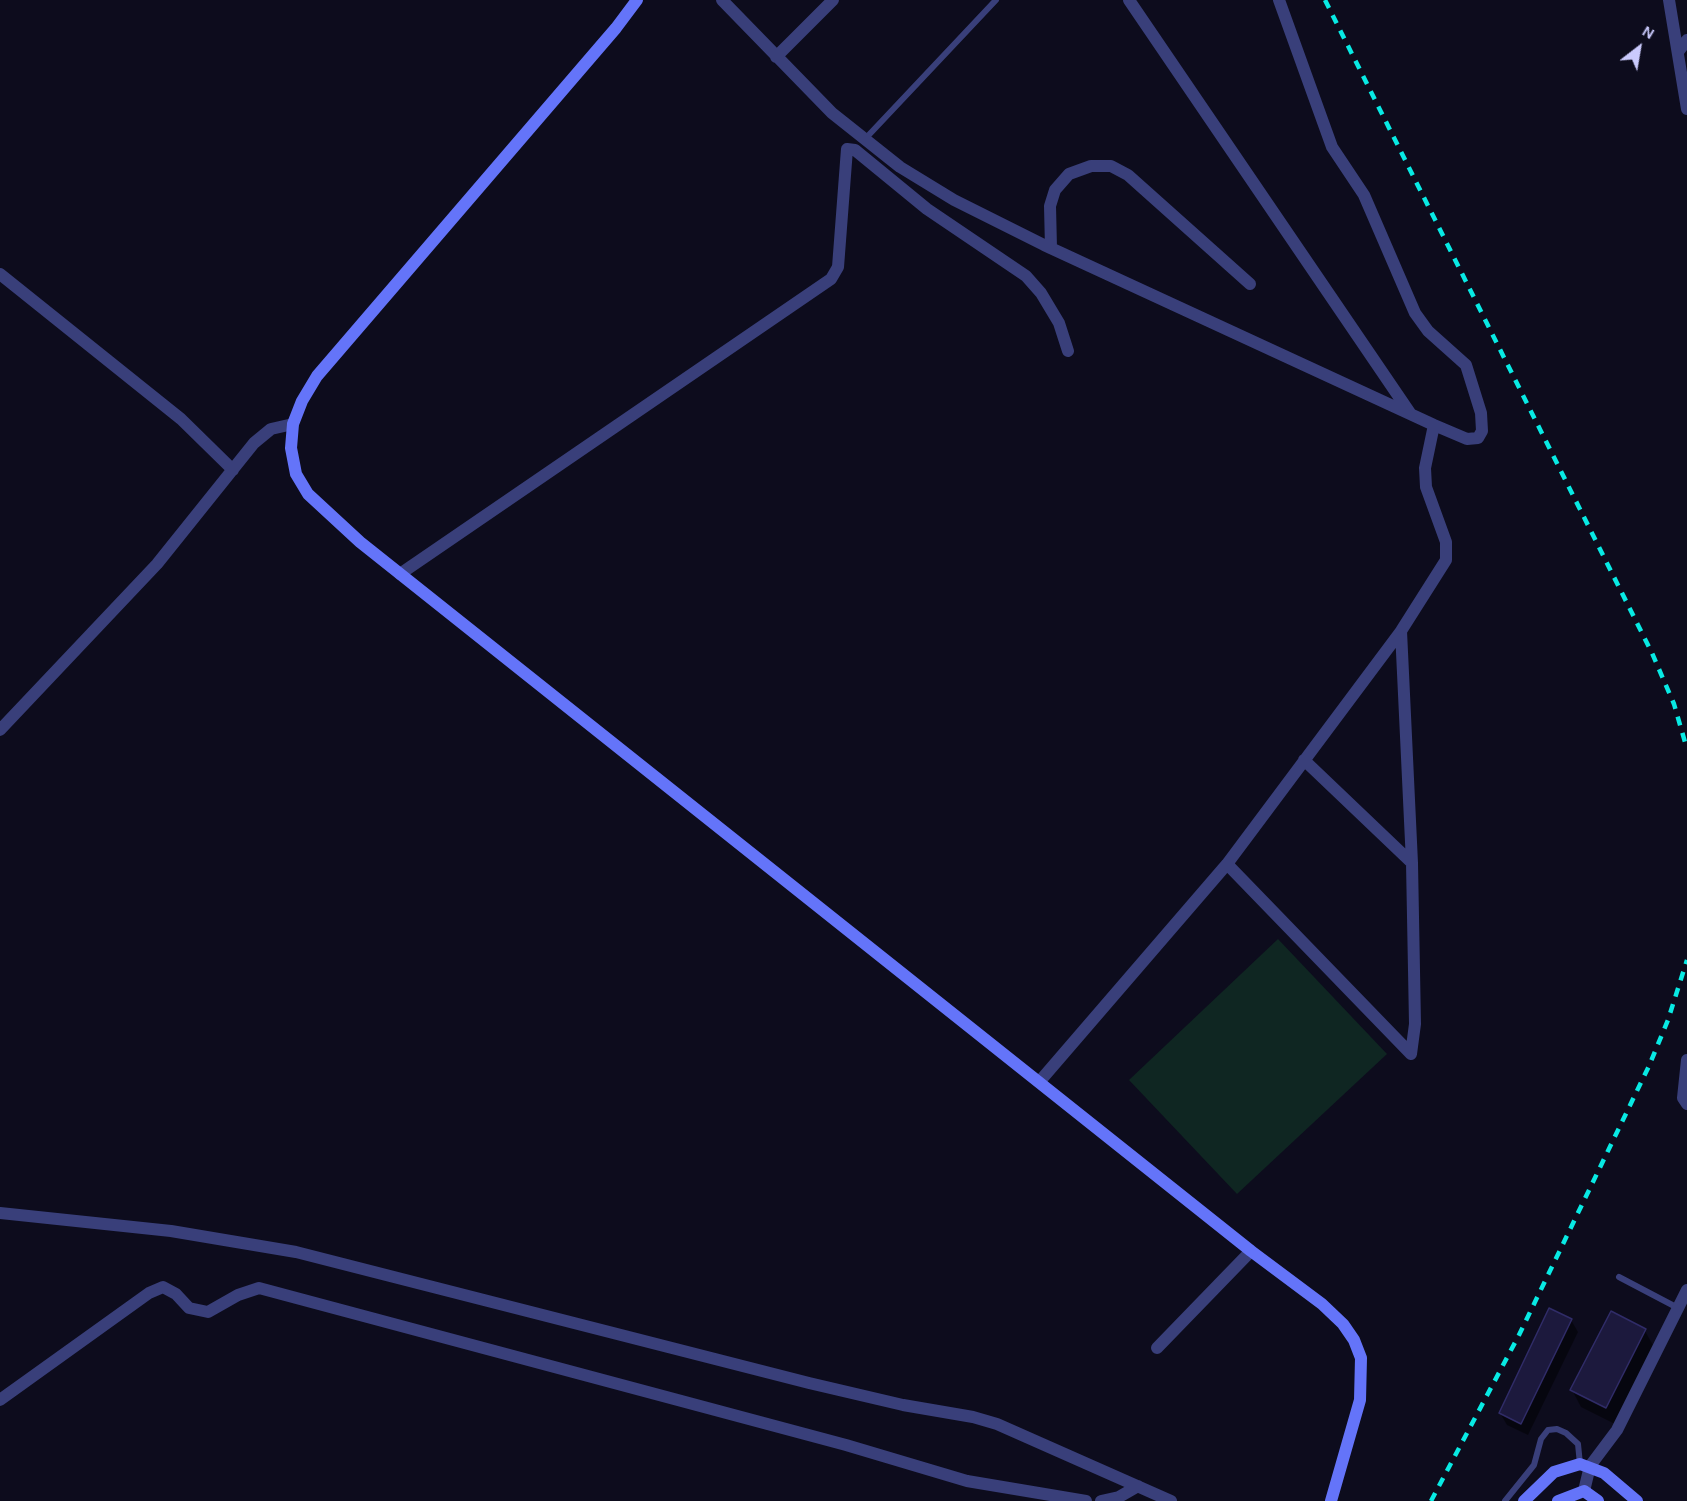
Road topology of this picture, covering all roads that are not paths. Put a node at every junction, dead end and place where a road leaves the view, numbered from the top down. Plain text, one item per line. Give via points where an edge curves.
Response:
1 (636, 0) edge
2 (722, 0) edge
3 (833, 0) edge
4 (996, 0) edge
5 (1129, 0) edge
6 (1279, 0) edge
7 (1669, 0) edge
8 (1687, 40) edge
9 (1678, 52) junction
10 (776, 57) junction
11 (1687, 109) edge
12 (865, 139) junction
13 (1051, 248) junction
14 (0, 274) edge
15 (1250, 284) dead end
16 (1068, 351) dead end
17 (1411, 415) junction
18 (293, 424) junction
19 (1434, 425) junction
20 (233, 470) junction
21 (400, 574) junction
22 (1401, 631) junction
23 (0, 730) edge
24 (1304, 760) junction
25 (1412, 863) junction
26 (1227, 864) junction
27 (1687, 1060) edge
28 (1040, 1081) junction
29 (1687, 1104) edge
30 (0, 1213) edge
31 (1251, 1251) junction
32 (1619, 1277) dead end
33 (1687, 1290) edge
34 (1678, 1308) junction
35 (1157, 1348) dead end
36 (0, 1400) edge
37 (1585, 1465) junction
38 (1138, 1486) junction
39 (1584, 1491) junction
40 (1086, 1501) edge
41 (1101, 1501) edge
42 (1171, 1501) edge
43 (1331, 1501) edge
44 (1504, 1501) edge
45 (1524, 1501) edge
46 (1558, 1501) edge
47 (1598, 1501) edge
48 (1637, 1501) edge

1 - 18 main road via 317,376
2 - 10 street
3 - 10 street
4 - 12 lane
5 - 17 street
6 - 19 street via 1332,147 1364,195 1415,314 1466,365 1481,413 1482,431 1478,438 1467,439
7 - 9 street
8 - 9 street
9 - 11 street
10 - 12 street via 832,113
12 - 13 street via 900,167 954,200
13 - 15 street via 1050,206 1055,190 1069,174 1091,166 1111,166 1128,175
13 - 17 street
14 - 20 street via 181,418
16 - 21 street via 1059,323 1026,276 927,209 855,150 847,149 838,267 831,279
17 - 19 street
18 - 20 street via 272,429
18 - 21 main road via 291,448 296,474 308,494
19 - 22 street via 1425,468 1426,487 1446,542 1446,560
20 - 23 street via 157,564
21 - 28 main road
22 - 24 street
22 - 25 street
24 - 25 street
24 - 26 street
25 - 26 street via 1412,1054
26 - 28 street
27 - 29 street via 1683,1098
28 - 31 main road
30 - 38 street via 171,1231 296,1252 786,1377 997,1424
31 - 35 street
31 - 43 main road via 1343,1324 1361,1358 1360,1400
32 - 34 lane
33 - 34 street
34 - 37 street via 1617,1430
36 - 40 street via 149,1293 163,1287 189,1308 208,1312 259,1288 968,1481
37 - 39 street
37 - 44 lane via 1578,1444 1566,1433 1548,1430 1541,1439 1534,1465
37 - 45 main road via 1554,1472
37 - 48 main road via 1604,1473
38 - 41 street via 1119,1497
38 - 42 street
39 - 46 main road
39 - 47 main road

